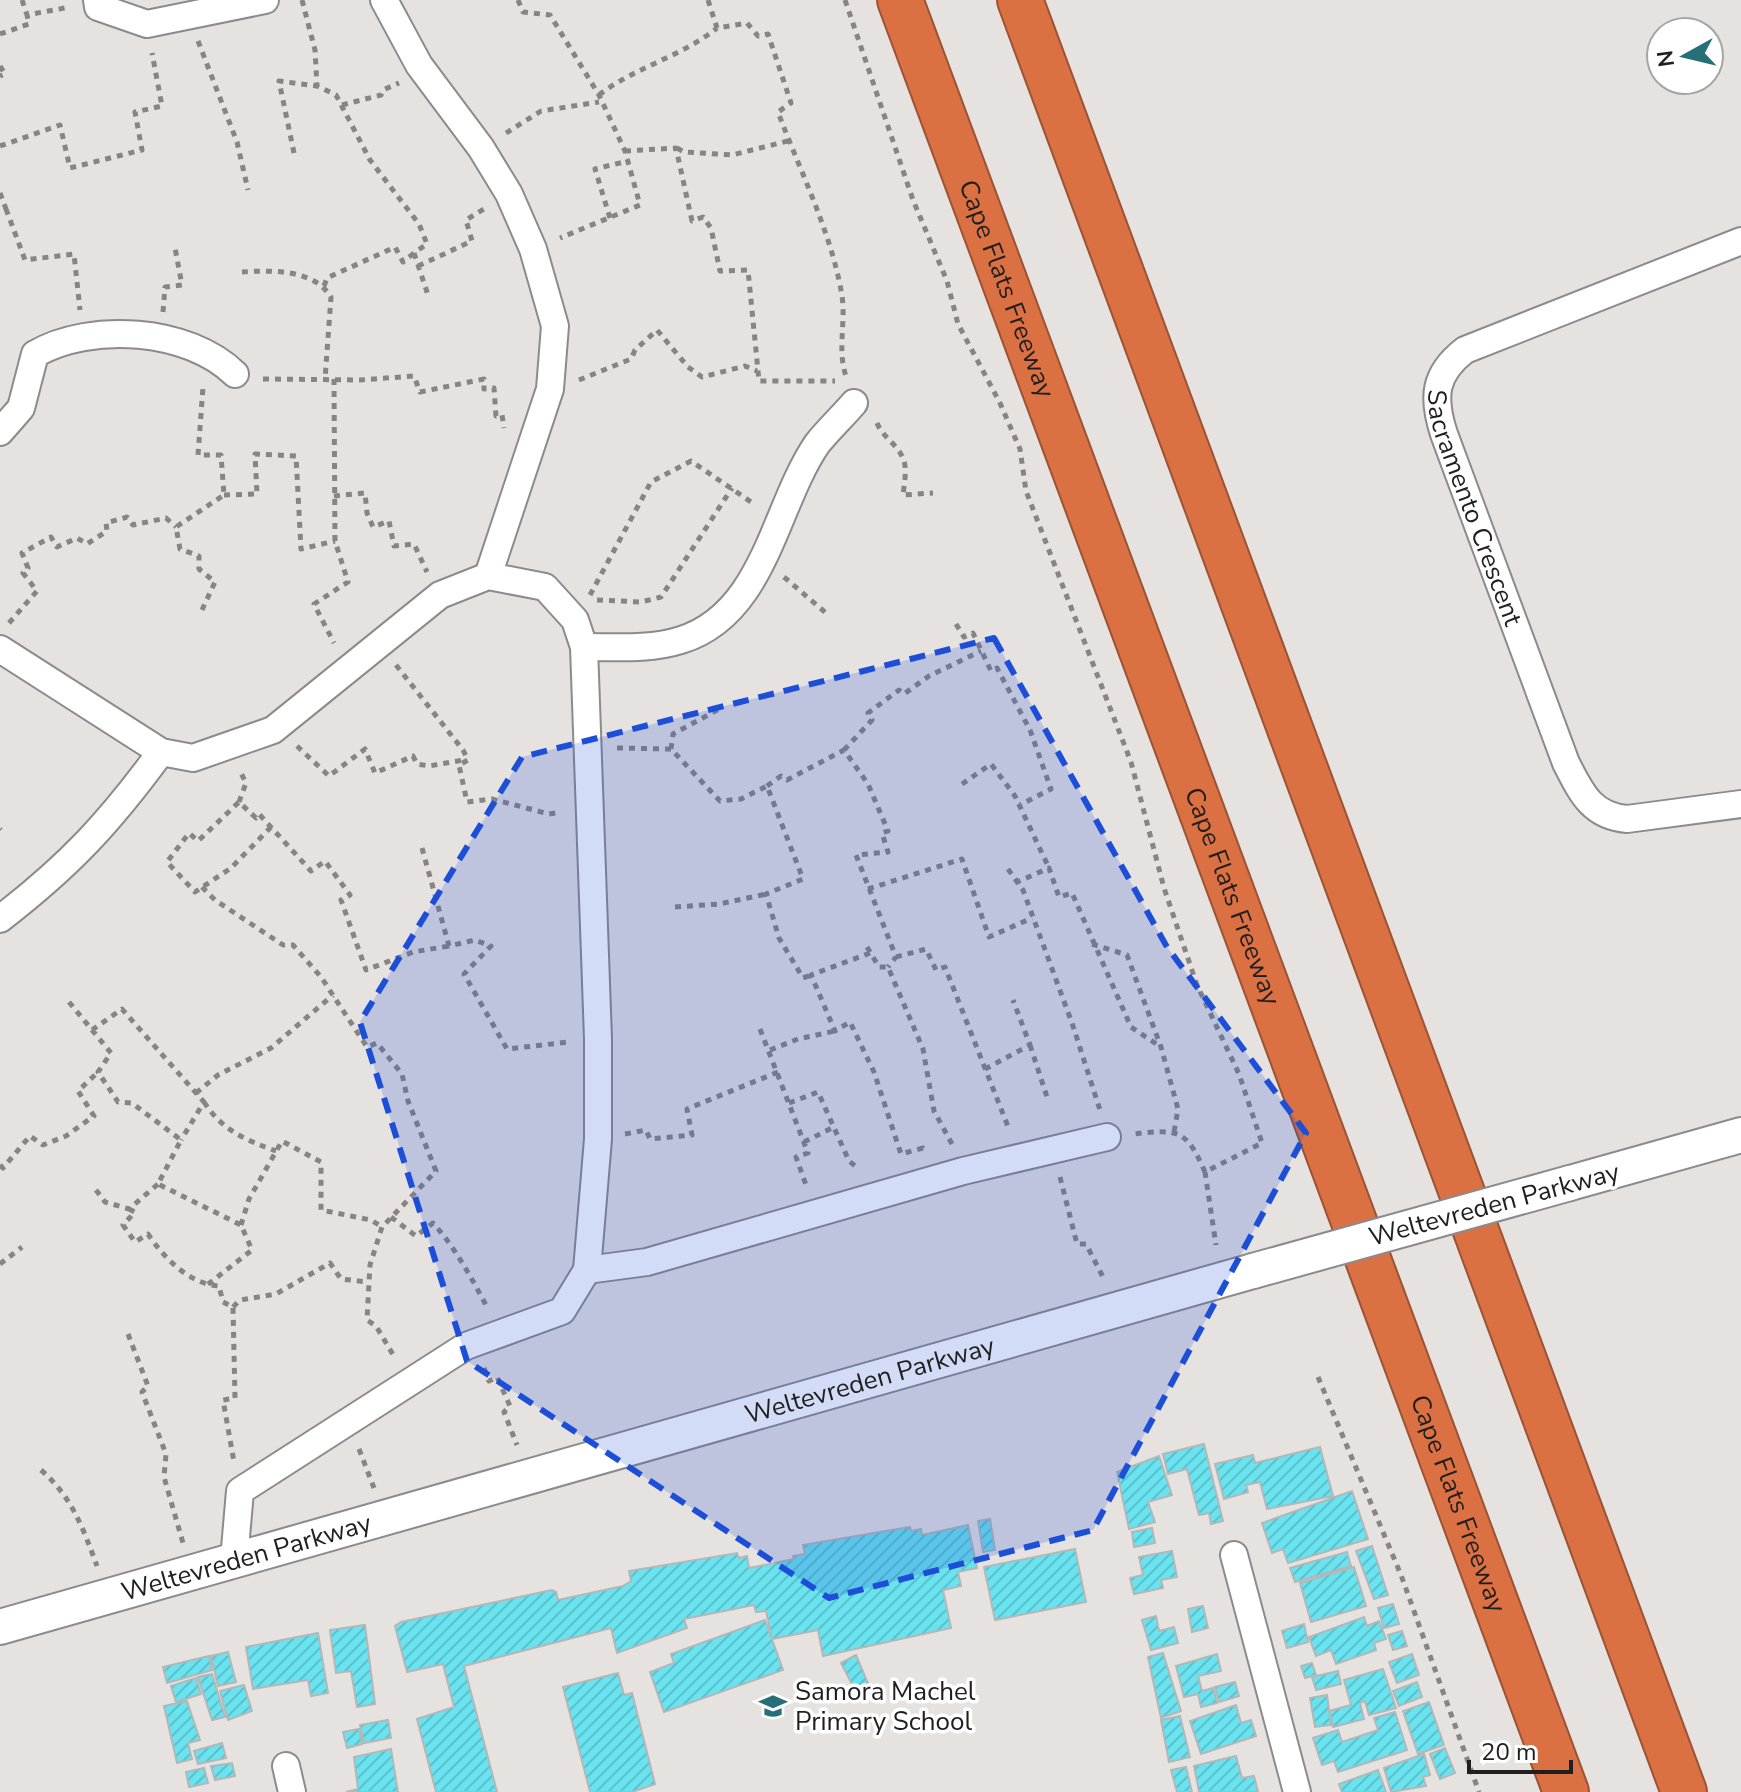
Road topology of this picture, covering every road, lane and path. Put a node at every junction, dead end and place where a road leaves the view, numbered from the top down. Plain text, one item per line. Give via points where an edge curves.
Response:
1 (22, 0) edge
2 (265, 0) edge
3 (302, 0) edge
4 (384, 0) edge
5 (518, 0) edge
6 (708, 0) edge
7 (845, 0) edge
8 (900, 0) edge
9 (1020, 0) edge
10 (98, 3) edge
11 (27, 15) junction
12 (191, 17) junction
13 (147, 24) junction
14 (717, 28) junction
15 (0, 34) edge
16 (419, 65) junction
17 (0, 66) edge
18 (0, 76) edge
19 (317, 86) junction
20 (599, 99) junction
21 (342, 105) junction
22 (788, 141) junction
23 (0, 146) edge
24 (481, 148) junction
25 (676, 148) junction
26 (625, 151) junction
27 (294, 153) dead end
28 (628, 161) junction
29 (248, 190) dead end
30 (0, 193) edge
31 (509, 194) junction
32 (3, 210) edge
33 (610, 218) junction
34 (1741, 241) edge
35 (175, 248) dead end
36 (533, 249) junction
37 (414, 253) junction
38 (418, 266) junction
39 (242, 272) dead end
40 (324, 286) junction
41 (429, 298) dead end
42 (161, 337) junction
43 (83, 339) junction
44 (206, 351) junction
45 (757, 371) junction
46 (235, 374) joint
47 (325, 379) junction
48 (334, 379) junction
49 (550, 389) junction
50 (854, 403) joint
51 (0, 432) edge
52 (528, 447) junction
53 (732, 488) junction
54 (933, 493) dead end
55 (224, 495) junction
56 (334, 496) junction
57 (780, 523) junction
58 (176, 527) junction
59 (335, 541) junction
60 (762, 558) junction
61 (488, 576) junction
62 (440, 595) junction
63 (202, 610) dead end
64 (826, 613) dead end
65 (956, 624) dead end
66 (0, 633) edge
67 (377, 642) junction
68 (584, 647) junction
69 (0, 649) edge
70 (981, 651) junction
71 (348, 668) junction
72 (721, 708) dead end
73 (273, 730) junction
74 (588, 747) junction
75 (671, 749) junction
76 (844, 750) junction
77 (161, 752) junction
78 (468, 760) junction
79 (962, 784) dead end
80 (767, 786) junction
81 (1741, 804) edge
82 (1020, 805) junction
83 (590, 809) junction
84 (271, 827) junction
85 (422, 848) dead end
86 (1049, 868) junction
87 (1008, 869) dead end
88 (1015, 883) junction
89 (202, 887) junction
90 (868, 889) junction
91 (766, 894) junction
92 (675, 907) dead end
93 (1032, 918) junction
94 (0, 919) edge
95 (1092, 944) junction
96 (449, 946) junction
97 (896, 957) junction
98 (888, 967) junction
99 (811, 975) junction
100 (333, 995) junction
101 (1013, 1000) dead end
102 (69, 1002) dead end
103 (760, 1029) dead end
104 (92, 1030) junction
105 (835, 1031) junction
106 (598, 1039) junction
107 (1030, 1045) junction
108 (1161, 1047) junction
109 (770, 1050) junction
110 (985, 1069) junction
111 (98, 1072) junction
112 (778, 1072) junction
113 (196, 1093) junction
114 (1047, 1097) dead end
115 (204, 1102) junction
116 (789, 1103) junction
117 (834, 1127) junction
118 (1174, 1132) junction
119 (1741, 1135) edge
120 (1107, 1137) junction
121 (598, 1139) junction
122 (181, 1140) junction
123 (804, 1142) junction
124 (1053, 1149) junction
125 (276, 1151) junction
126 (1016, 1158) junction
127 (0, 1165) edge
128 (963, 1171) junction
129 (1205, 1172) junction
130 (936, 1179) junction
131 (158, 1184) junction
132 (96, 1190) dead end
133 (873, 1199) junction
134 (129, 1209) junction
135 (819, 1215) junction
136 (391, 1217) junction
137 (241, 1225) junction
138 (382, 1227) junction
139 (1216, 1245) dead end
140 (22, 1247) dead end
141 (0, 1264) edge
142 (587, 1270) junction
143 (368, 1282) junction
144 (207, 1285) junction
145 (233, 1307) junction
146 (1110, 1312) junction
147 (128, 1334) dead end
148 (500, 1335) junction
149 (466, 1346) junction
150 (1318, 1377) dead end
151 (410, 1382) junction
152 (349, 1422) junction
153 (41, 1470) dead end
154 (527, 1478) junction
155 (240, 1491) junction
156 (384, 1519) junction
157 (1234, 1555) dead end
158 (234, 1560) junction
159 (189, 1571) junction
160 (108, 1597) junction
161 (0, 1627) edge
162 (286, 1766) dead end
163 (292, 1792) edge
164 (1297, 1792) edge
165 (1479, 1792) edge
166 (1566, 1792) edge
167 (1684, 1792) edge

1 - 11 path
2 - 12 street
3 - 19 path via 315,50
4 - 16 street
5 - 20 path via 523,12 550,15
6 - 14 path
7 - 129 path via 958,324 1020,449 1038,527 1131,762 1181,942 1239,1074 1262,1143
8 - 166 highway, Cape Flats Freeway
9 - 167 highway
10 - 11 path
10 - 13 street
11 - 15 path via 29,24
12 - 13 street
12 - 29 path via 237,142
13 - 23 path via 162,106 135,112 142,150 70,168 60,125
14 - 20 path via 677,54 619,79
14 - 22 path via 747,23 758,36 768,34 791,103 778,112
16 - 21 path via 408,79 381,95
16 - 24 street
17 - 18 path via 5,74
19 - 21 path via 336,95
19 - 27 path via 279,81
20 - 24 path via 541,111
20 - 26 path
21 - 37 path via 370,160 419,224 427,244
22 - 25 path via 732,155
22 - 45 path via 842,296 847,381 759,381
24 - 31 street
25 - 26 path
25 - 45 path via 692,221 703,217 711,228 720,271 748,270
26 - 28 path
28 - 33 path via 640,205
28 - 33 path via 595,169
30 - 32 path
31 - 36 street
31 - 38 path via 466,220 472,241
32 - 43 path via 25,260 74,254
33 - 36 path
34 - 81 street, Sacramento Crescent via 1477,345 1449,362 1435,394 1444,434 1566,763 1594,809 1609,818 1627,819
35 - 42 path via 182,285 165,287
36 - 49 street via 555,326
37 - 38 path
37 - 40 path via 403,262 395,247 375,253 327,278
38 - 41 path
39 - 40 path via 279,269
40 - 47 path via 331,297
42 - 43 street
42 - 44 street
43 - 51 street via 35,354 21,408
44 - 46 street
44 - 55 path via 198,455 221,455
45 - 49 path via 745,366 702,377 657,330 631,359
46 - 47 path
47 - 48 path
48 - 52 path via 414,376 420,392 484,379 484,389 494,388 506,444
48 - 56 path
49 - 52 street
50 - 54 path via 870,407 883,438 905,462 903,495
50 - 57 street via 817,444
52 - 61 street
53 - 53 path via 661,597 641,602 587,600 651,482 691,461
53 - 57 path
55 - 58 path
55 - 59 path via 257,494 255,454 296,456 301,549
56 - 59 path
56 - 62 path via 365,493 373,527 389,521 394,546 414,544
57 - 60 street
58 - 63 path via 180,549 199,556 199,569 215,582
58 - 66 path via 166,518 133,525 127,517 106,523 107,531 87,544 77,538 57,547 51,537 22,553 28,568 23,573 37,591
59 - 71 path via 348,582 314,604
60 - 64 path
60 - 68 street via 727,611 705,630 651,647
61 - 62 street
61 - 68 street via 545,587 575,620
62 - 67 street
65 - 70 path via 964,637 973,633
67 - 71 street
67 - 78 path
68 - 74 street
69 - 77 street
70 - 76 path via 904,694 899,690 868,713 872,720
70 - 82 path via 991,671 997,668 1030,730 1051,789
71 - 73 street
72 - 75 path via 673,734
73 - 77 street via 193,758
73 - 78 path via 329,776 365,749 375,773 413,756 417,764 429,766
74 - 75 path
74 - 83 street
75 - 80 path via 720,801 741,799
76 - 80 path
76 - 90 path via 868,784 888,831 882,833 888,852 856,855
77 - 94 street via 81,852
78 - 83 path via 459,765 467,802 492,799 549,814
79 - 82 path via 991,764
80 - 91 path via 803,879
82 - 86 path
83 - 106 street
84 - 89 path via 231,868
84 - 89 path via 239,802 198,841 189,833 167,862 195,892
84 - 96 path via 311,871 325,861 350,895 341,900 366,970 413,952
85 - 96 path
86 - 88 path
86 - 95 path via 1059,897 1072,893
87 - 88 path
88 - 93 path via 1023,890
89 - 100 path via 283,945 293,945
90 - 93 path via 962,859 989,937
90 - 97 path
91 - 92 path
91 - 99 path via 779,938 803,978
93 - 120 path via 1076,1034
95 - 108 path via 1131,1027
95 - 108 path via 1127,955
96 - 106 path via 475,940 491,946 464,974 507,1049
97 - 98 path
97 - 110 path via 926,949 936,970 945,967
98 - 99 path via 879,967 869,950
98 - 128 path via 923,1049 934,1111
99 - 105 path
100 - 113 path via 271,1048 218,1075
100 - 136 path via 367,1047 377,1043 402,1074 436,1171
101 - 107 path
102 - 104 path
103 - 109 path
104 - 111 path via 111,1053
104 - 113 path via 122,1009
105 - 109 path
105 - 130 path via 850,1022 874,1072 901,1154 923,1148
106 - 121 street
107 - 110 path
107 - 114 path
108 - 118 path via 1178,1109
109 - 112 path
110 - 126 path
111 - 122 path via 118,1102 132,1103
111 - 127 path via 78,1091 94,1116 43,1145 30,1136 3,1168
112 - 116 path
112 - 121 path via 687,1109 692,1135 650,1139 646,1130
113 - 115 path
115 - 122 path
115 - 125 path via 230,1132
116 - 117 path via 818,1092
116 - 123 path
117 - 123 path
117 - 133 path
118 - 120 path
118 - 129 path via 1192,1142
119 - 146 street, Weltevreden Parkway, bridge
120 - 124 street
121 - 142 street
122 - 131 path
123 - 135 path via 808,1153 796,1157
124 - 126 street
124 - 146 path via 1077,1244 1086,1244 1103,1277
125 - 137 path
125 - 138 path via 282,1141 321,1162 321,1210
126 - 128 street
128 - 130 street
129 - 139 path
130 - 133 street
131 - 134 path
131 - 137 path
132 - 134 path via 105,1202
133 - 135 street
134 - 144 path via 135,1212 123,1225 135,1242 148,1234 172,1265
135 - 142 street via 647,1262
136 - 138 path
136 - 148 path via 416,1236 433,1223 461,1257
137 - 144 path via 252,1250
138 - 143 path
140 - 141 path
142 - 148 street via 562,1311
143 - 145 path via 341,1279 330,1263 276,1294 240,1300
143 - 151 path via 367,1320
144 - 145 path via 219,1286 223,1302
145 - 155 path via 235,1398 223,1400 223,1411
146 - 154 street, Weltevreden Parkway
147 - 159 path via 148,1386 142,1392 166,1454 164,1477
148 - 149 street
149 - 151 street
149 - 154 path via 489,1381 497,1377 510,1406 504,1412
150 - 165 path via 1401,1575
151 - 152 street
152 - 155 street
152 - 156 path
153 - 160 path via 60,1486 77,1512
154 - 156 street, Weltevreden Parkway
155 - 158 street
156 - 158 street, Weltevreden Parkway
157 - 164 street
158 - 159 street, Weltevreden Parkway
159 - 160 street, Weltevreden Parkway
160 - 161 street, Weltevreden Parkway
162 - 163 street

